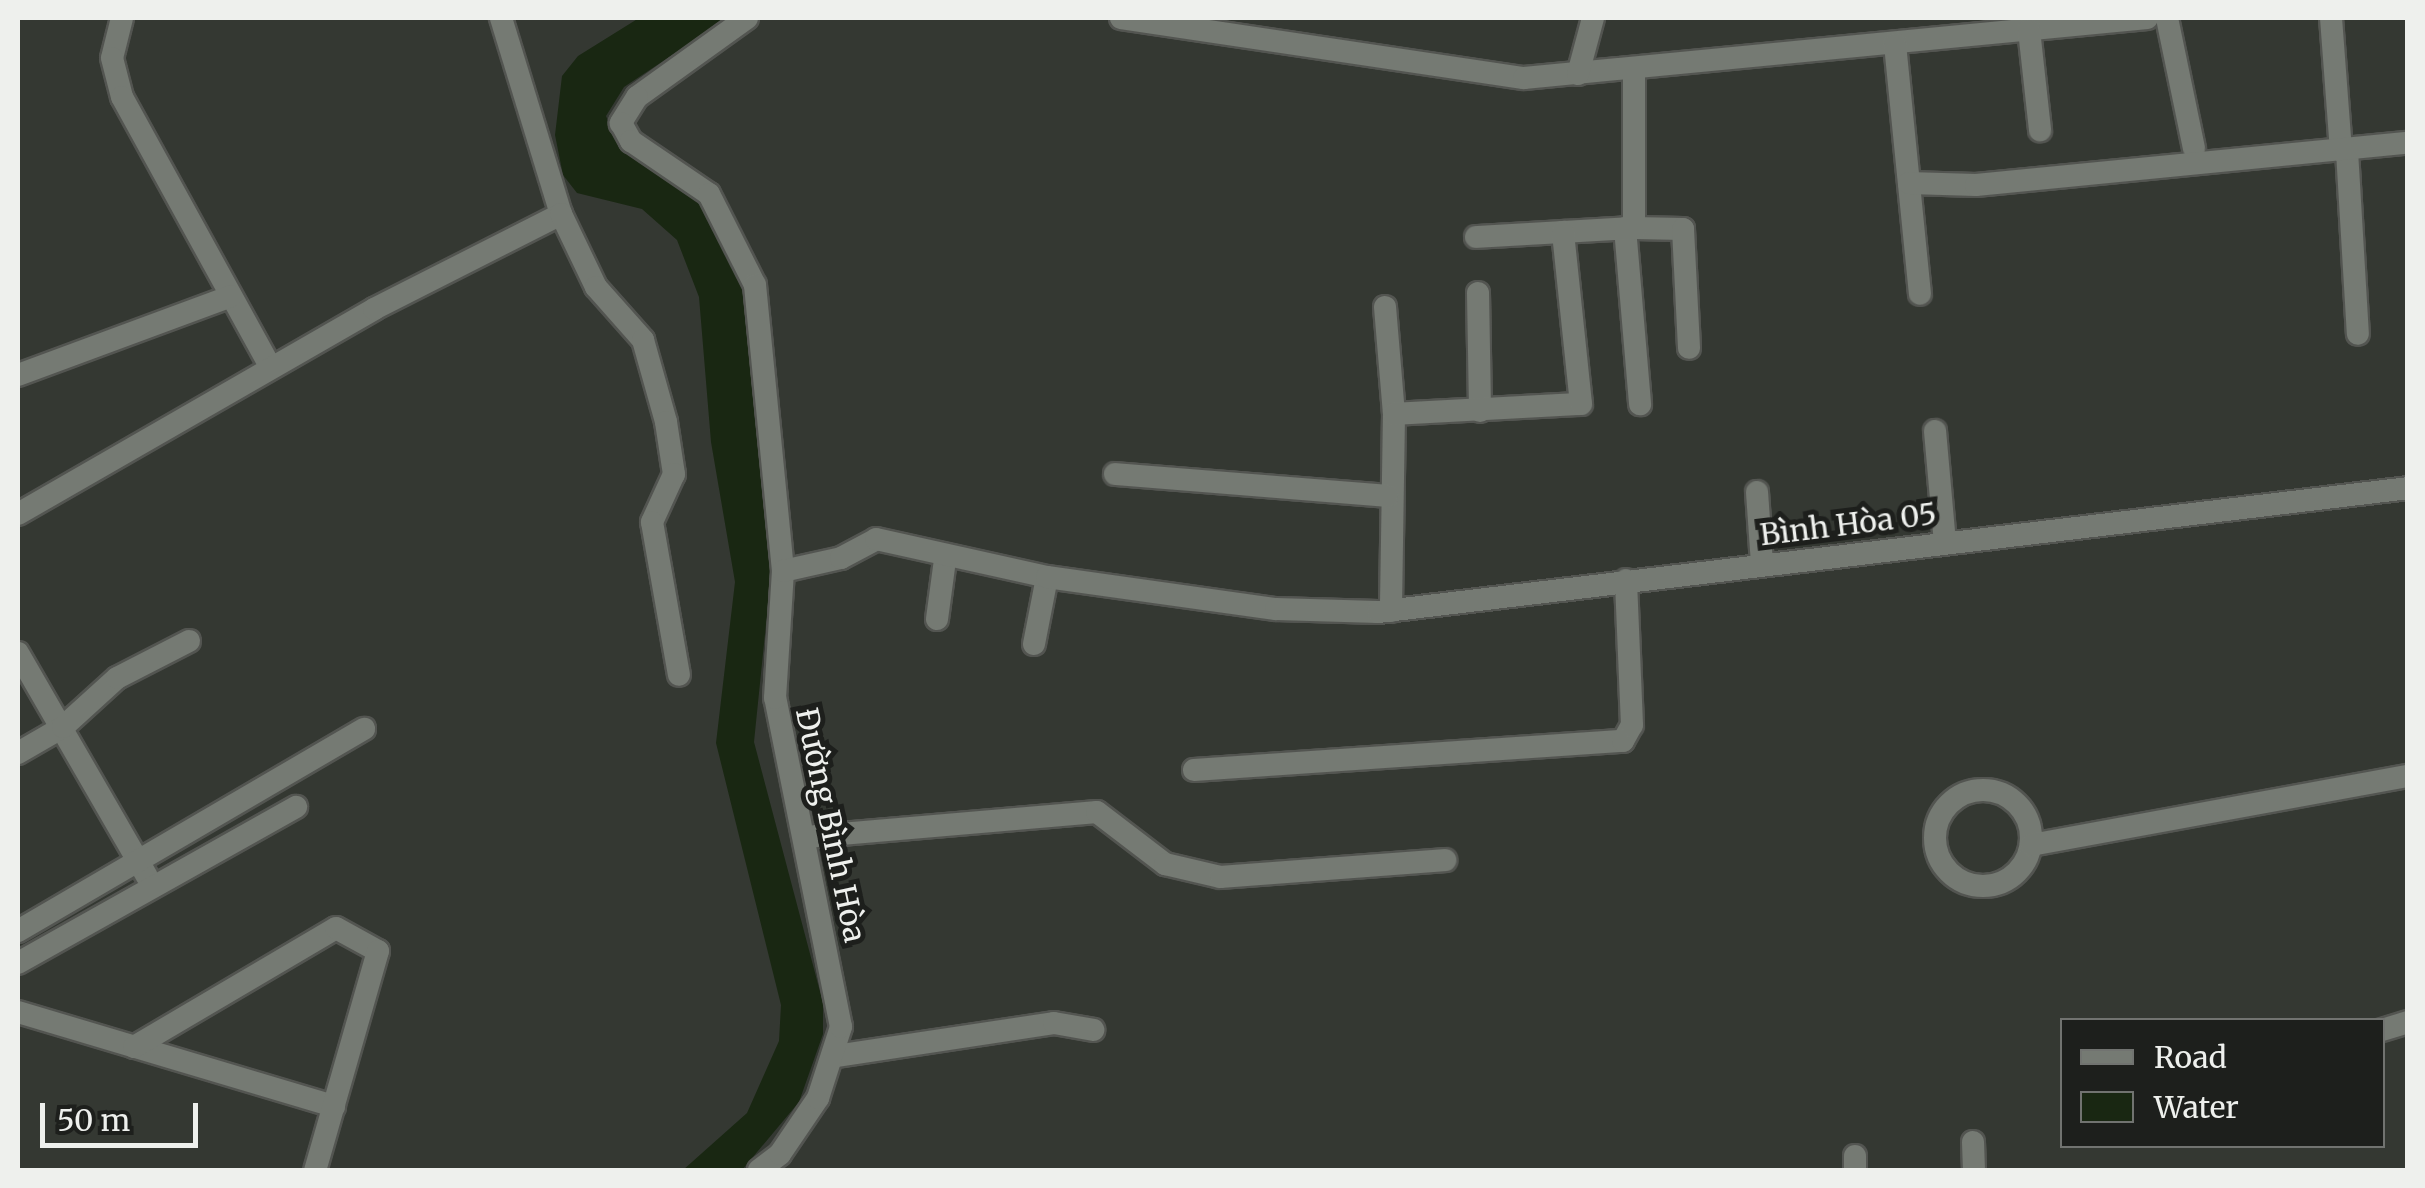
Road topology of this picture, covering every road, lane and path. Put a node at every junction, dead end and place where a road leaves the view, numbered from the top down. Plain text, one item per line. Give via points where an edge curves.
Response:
1 (122, 18) edge
2 (501, 18) edge
3 (747, 18) edge
4 (1122, 18) edge
5 (1593, 18) edge
6 (2147, 18) edge
7 (2167, 18) edge
8 (2330, 18) edge
9 (1175, 22) edge
10 (2029, 30) junction
11 (1895, 44) junction
12 (1634, 71) junction
13 (1578, 74) junction
14 (2040, 130) dead end
15 (2408, 143) edge
16 (2194, 148) dead end
17 (2344, 151) junction
18 (1909, 183) junction
19 (562, 214) junction
20 (1630, 228) junction
21 (1563, 232) junction
22 (1476, 237) dead end
23 (1478, 293) dead end
24 (1920, 294) dead end
25 (231, 296) junction
26 (1385, 307) dead end
27 (2358, 334) dead end
28 (1689, 348) dead end
29 (270, 368) junction
30 (18, 376) edge
31 (1640, 404) dead end
32 (1480, 411) junction
33 (1394, 414) junction
34 (1935, 431) dead end
35 (1115, 474) dead end
36 (2408, 488) edge
37 (1758, 492) dead end
38 (1387, 496) junction
39 (18, 514) edge
40 (1944, 542) junction
41 (945, 560) junction
42 (1762, 564) junction
43 (784, 572) junction
44 (1047, 577) junction
45 (1626, 580) junction
46 (1391, 611) junction
47 (937, 619) dead end
48 (189, 640) dead end
49 (1034, 644) dead end
50 (18, 653) edge
51 (679, 674) dead end
52 (63, 726) junction
53 (364, 729) dead end
54 (18, 753) edge
55 (1194, 770) dead end
56 (2408, 776) edge
57 (296, 807) dead end
58 (806, 837) junction
59 (2031, 845) junction
60 (1446, 860) dead end
61 (138, 863) junction
62 (154, 887) junction
63 (18, 931) edge
64 (18, 963) edge
65 (18, 1012) edge
66 (1093, 1030) dead end
67 (134, 1047) junction
68 (836, 1056) junction
69 (334, 1106) junction
70 (1973, 1142) dead end
71 (315, 1170) edge
72 (759, 1170) edge
73 (1974, 1170) edge

1 - 25 street via 112,58 122,97
2 - 19 street
3 - 43 street, Đường Bình Hòa via 636,97 622,123 631,141 710,194 755,285
4 - 9 street
5 - 13 street
6 - 10 street
7 - 16 street
8 - 17 street
9 - 13 street via 1524,78
10 - 11 street
10 - 14 street
11 - 12 street
11 - 18 street
12 - 13 street
12 - 20 street
15 - 17 street
17 - 18 street via 1976,185
17 - 27 street
18 - 24 street
19 - 29 street
19 - 51 street via 596,287 643,340 666,422 673,483 652,522
20 - 21 street
20 - 28 street via 1684,228
20 - 31 street
21 - 22 street
21 - 32 street via 1582,404
23 - 32 street
25 - 29 street
25 - 30 street
26 - 33 street
29 - 39 street
32 - 33 street
33 - 38 street
34 - 40 street
35 - 38 street
36 - 40 street, Bình Hòa 05
37 - 42 street
38 - 46 street
40 - 42 street, Bình Hòa 05
41 - 43 street via 876,538 841,558
41 - 44 street
41 - 47 street
42 - 45 street, Bình Hòa 05
43 - 58 street, Đường Bình Hòa via 774,698
44 - 46 street, Bình Hòa 05 via 1296,610
44 - 49 street
45 - 46 street, Bình Hòa 05
45 - 55 street via 1632,724 1623,741
48 - 52 street via 94,694
50 - 52 street
52 - 54 street
52 - 61 street
53 - 61 street
56 - 59 street
57 - 62 street
58 - 60 street via 1097,812 1165,864 1221,877
58 - 68 street, Đường Bình Hòa via 841,1027
59 - 59 street via 2020,806 1983,790 1957,798 1936,831 1947,870 1984,886 2020,870
61 - 62 street
61 - 63 street
62 - 64 street
65 - 67 street
66 - 68 street via 1054,1023
67 - 69 street
67 - 69 street via 336,928 378,951
68 - 72 street, Đường Bình Hòa via 818,1098 780,1154
69 - 71 street
70 - 73 street

